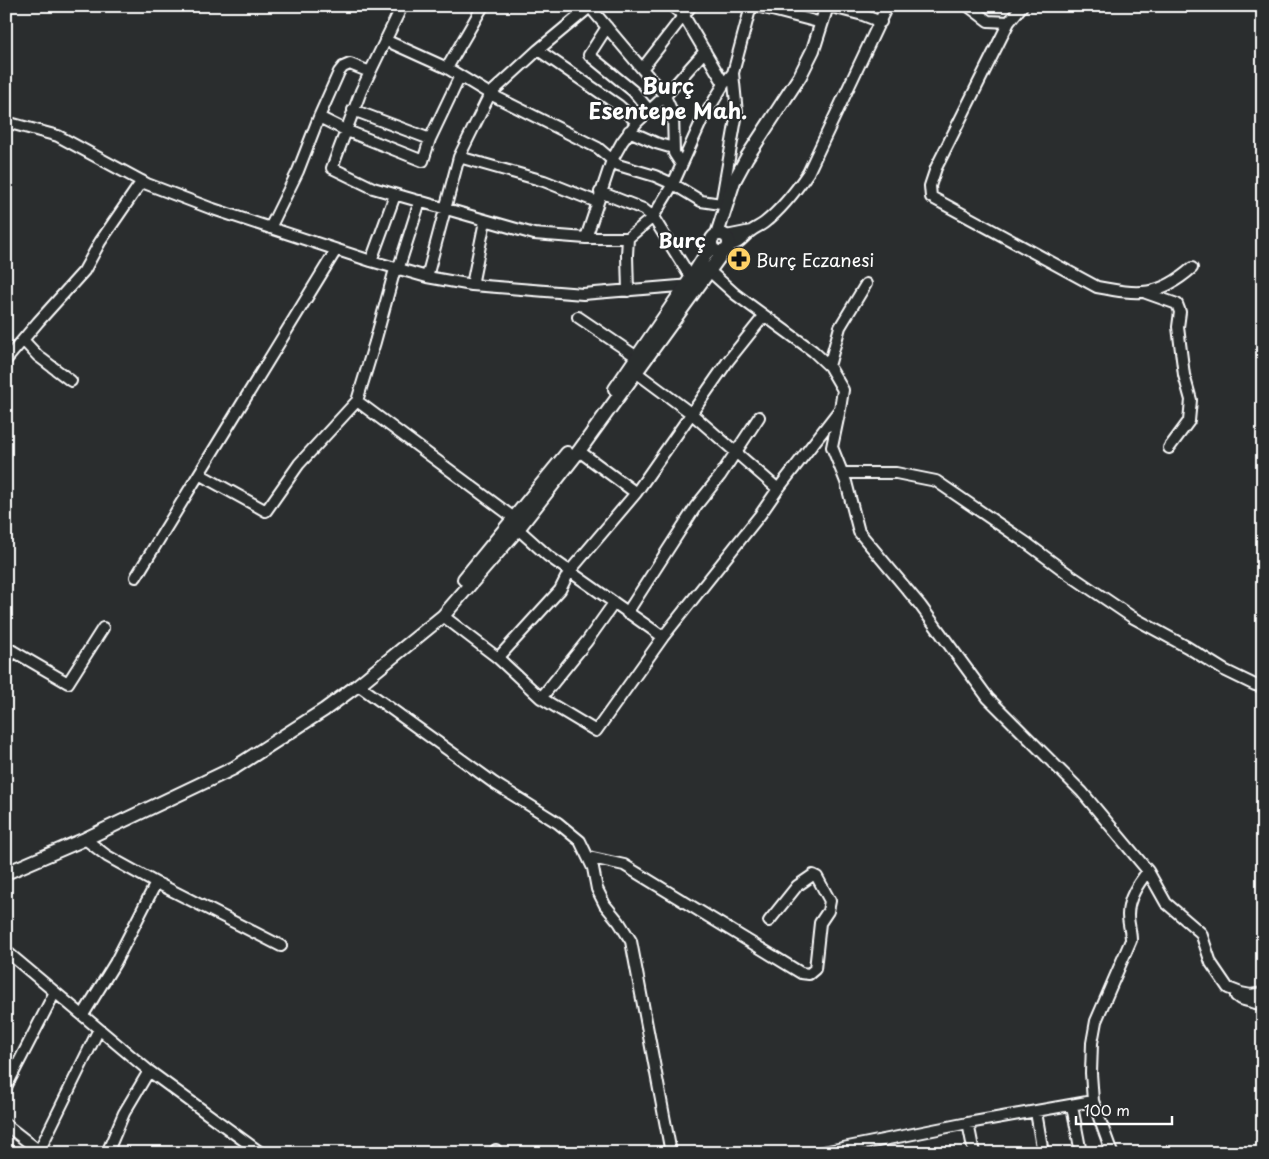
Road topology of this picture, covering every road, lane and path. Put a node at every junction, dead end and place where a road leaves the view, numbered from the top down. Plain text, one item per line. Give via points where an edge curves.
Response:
1 (402, 6) edge
2 (482, 6) edge
3 (590, 6) edge
4 (672, 6) edge
5 (691, 6) edge
6 (751, 6) edge
7 (757, 6) edge
8 (828, 6) edge
9 (887, 6) edge
10 (968, 6) edge
11 (1022, 6) edge
12 (684, 16) junction
13 (880, 22) junction
14 (1010, 22) junction
15 (822, 23) junction
16 (607, 27) junction
17 (385, 40) junction
18 (538, 50) junction
19 (704, 51) junction
20 (447, 68) junction
21 (642, 69) junction
22 (370, 72) junction
23 (733, 73) junction
24 (460, 76) junction
25 (724, 84) junction
26 (490, 94) junction
27 (664, 96) junction
28 (353, 110) junction
29 (650, 110) junction
30 (319, 117) junction
31 (6, 122) edge
32 (637, 122) junction
33 (345, 130) junction
34 (629, 131) junction
35 (430, 139) junction
36 (673, 148) junction
37 (459, 157) junction
38 (612, 160) junction
39 (681, 164) junction
40 (142, 181) junction
41 (673, 184) junction
42 (395, 195) junction
43 (599, 197) junction
44 (420, 201) junction
45 (723, 206) junction
46 (446, 209) junction
47 (653, 217) junction
48 (485, 221) junction
49 (270, 228) junction
50 (586, 238) junction
51 (628, 238) junction
52 (721, 243) junction
53 (336, 250) junction
54 (371, 262) junction
55 (705, 267) junction
56 (1192, 268) dead end
57 (396, 269) junction
58 (427, 277) junction
59 (692, 282) junction
60 (866, 284) dead end
61 (472, 285) junction
62 (628, 291) junction
63 (1143, 292) junction
64 (764, 316) junction
65 (578, 317) dead end
66 (23, 340) junction
67 (637, 357) junction
68 (6, 360) edge
69 (829, 366) junction
70 (637, 373) junction
71 (71, 381) dead end
72 (357, 401) junction
73 (840, 409) junction
74 (692, 414) junction
75 (759, 417) dead end
76 (834, 437) junction
77 (815, 442) junction
78 (1169, 448) dead end
79 (579, 451) junction
80 (736, 452) junction
81 (199, 474) junction
82 (843, 474) junction
83 (778, 489) junction
84 (636, 493) junction
85 (520, 518) junction
86 (569, 572) junction
87 (136, 577) dead end
88 (614, 603) junction
89 (627, 613) junction
90 (443, 616) junction
91 (102, 628) dead end
92 (427, 628) junction
93 (663, 637) junction
94 (10, 649) edge
95 (498, 658) junction
96 (6, 662) edge
97 (358, 685) junction
98 (1263, 687) edge
99 (541, 698) junction
100 (85, 839) junction
101 (588, 857) junction
102 (1148, 870) junction
103 (6, 873) edge
104 (156, 883) junction
105 (769, 921) dead end
106 (282, 946) dead end
107 (6, 951) edge
108 (1228, 988) junction
109 (55, 992) junction
110 (1263, 993) edge
111 (1263, 1006) edge
112 (83, 1015) junction
113 (99, 1028) junction
114 (149, 1071) junction
115 (6, 1087) edge
116 (1093, 1101) junction
117 (1072, 1106) junction
118 (1036, 1112) junction
119 (968, 1122) junction
120 (6, 1125) edge
121 (838, 1151) edge
122 (40, 1152) edge
123 (107, 1153) edge
124 (261, 1153) edge
125 (671, 1153) edge
126 (818, 1153) edge
127 (974, 1153) edge
128 (1042, 1153) edge
129 (1081, 1153) edge
130 (1112, 1153) edge

1 - 17 street
2 - 20 street
3 - 16 street
3 - 18 street
4 - 12 street
5 - 12 street
6 - 23 street
7 - 15 street
8 - 13 street via 864,14
8 - 15 main road
9 - 13 street
10 - 14 street via 988,21
11 - 14 street
12 - 19 street
12 - 21 street
13 - 52 street via 808,173 796,191 762,225
14 - 63 street via 936,168 930,186 932,197 1097,287
15 - 45 main road via 800,76 747,156
16 - 21 street
16 - 29 street via 589,55 633,91
17 - 20 street
17 - 22 street
18 - 26 street
18 - 32 street via 618,105
19 - 25 street
19 - 27 street
20 - 24 street
21 - 27 street
22 - 28 street
22 - 30 street via 350,64 341,70
23 - 25 street
23 - 45 street via 737,113
24 - 26 street
24 - 35 street
25 - 39 street
26 - 37 street
26 - 38 street via 598,148
27 - 29 street
27 - 36 street via 674,114
28 - 33 street
28 - 35 street
29 - 32 street
30 - 33 street
30 - 49 street via 301,164
31 - 40 street via 58,136
32 - 34 street
33 - 35 street via 423,161
33 - 42 street via 332,168
34 - 36 street
34 - 38 street
36 - 39 street
37 - 43 street
37 - 46 street
38 - 41 street
38 - 43 street
39 - 41 street
40 - 49 street
40 - 66 street via 84,271
41 - 45 street via 701,201
41 - 47 street
42 - 44 street
42 - 54 street
43 - 47 street via 643,209
43 - 50 street
44 - 46 street
44 - 57 street
45 - 52 main road
46 - 48 street
46 - 58 street
47 - 51 street
47 - 59 street
48 - 50 street via 534,234
48 - 61 street
49 - 53 street
50 - 51 street
51 - 62 street
52 - 55 main road
53 - 54 street
53 - 81 street
54 - 57 street
55 - 59 main road
55 - 64 street
56 - 63 street via 1173,284 1153,292
57 - 58 street
57 - 72 street
58 - 61 street
59 - 62 street
59 - 67 main road
59 - 70 main road
60 - 69 street via 840,327
61 - 62 street via 584,294
63 - 78 street via 1177,304 1180,312 1178,327 1184,375 1191,400 1190,421
64 - 69 street via 814,350
64 - 74 street
65 - 67 street
66 - 68 street
66 - 71 street
67 - 85 main road
69 - 73 street via 843,390
70 - 74 street
70 - 79 main road
72 - 81 street via 299,464 266,511
72 - 85 street
73 - 76 street
73 - 77 street
74 - 80 street
74 - 84 street
75 - 80 street
76 - 77 street
76 - 82 street via 832,447
77 - 83 street
79 - 84 street
79 - 85 main road
80 - 83 street
80 - 89 street via 696,506
81 - 87 street
82 - 98 street via 896,473 936,481 1132,616 1224,670
82 - 102 street via 859,532 920,606 988,698 1082,792
83 - 93 street
84 - 86 street
85 - 86 street via 548,556
85 - 90 main road
85 - 92 main road via 436,613
86 - 88 street
86 - 95 street via 560,590
88 - 89 street
88 - 99 street
89 - 93 street
90 - 92 main road
90 - 95 street
91 - 94 street via 68,683
92 - 97 main road
93 - 99 street via 596,731
94 - 96 street
95 - 99 street
97 - 100 main road via 234,768
97 - 101 street via 494,783 558,823 580,841
100 - 103 main road
100 - 104 street via 107,856
101 - 105 street via 624,865 801,973 809,974 815,969 820,923 830,901 817,877 813,875 797,886
101 - 125 street via 605,905 631,941
102 - 108 street via 1166,903 1201,933 1211,963
102 - 116 street via 1135,888 1129,904 1130,940 1096,1021 1092,1043
104 - 106 street
104 - 112 street via 115,963
107 - 109 street
108 - 110 street via 1251,995
108 - 111 street via 1240,999
109 - 112 street
109 - 115 street
112 - 113 street
113 - 114 street
113 - 122 street
114 - 123 street via 124,1113
114 - 124 street
116 - 117 street
116 - 130 street
117 - 118 street
117 - 129 street
118 - 119 street
118 - 128 street
119 - 121 street
119 - 127 street
120 - 122 street
121 - 126 street

